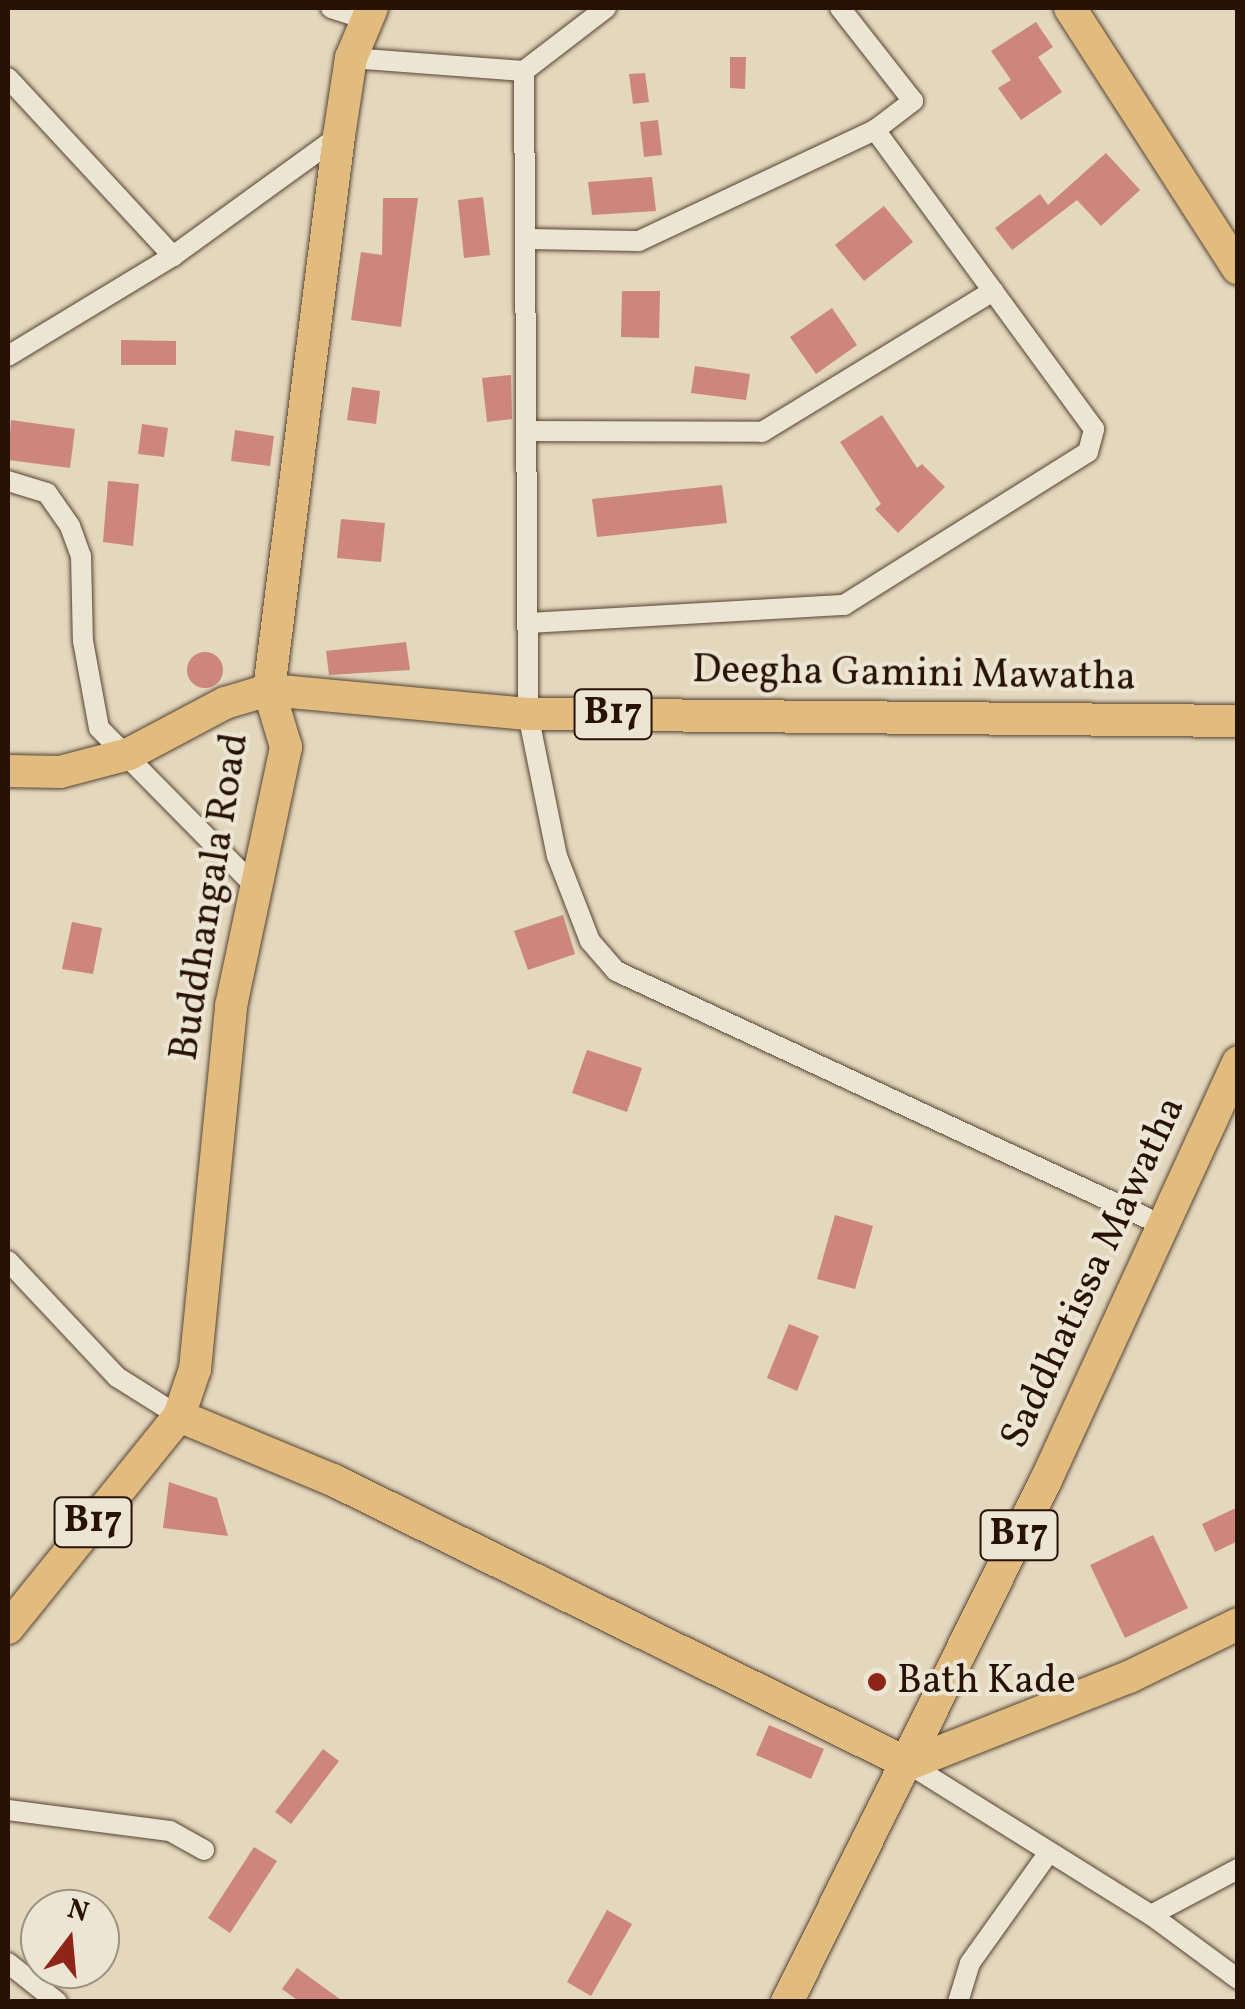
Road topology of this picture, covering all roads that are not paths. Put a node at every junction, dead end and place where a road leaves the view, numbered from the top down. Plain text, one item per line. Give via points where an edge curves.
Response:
1 (331, 8) edge
2 (606, 8) edge
3 (840, 8) edge
4 (1070, 8) edge
5 (370, 14) edge
6 (350, 58) junction
7 (524, 71) junction
8 (8, 78) edge
9 (874, 130) junction
10 (338, 136) junction
11 (526, 239) junction
12 (173, 256) junction
13 (1238, 269) edge
14 (993, 291) junction
15 (8, 356) edge
16 (528, 431) junction
17 (8, 481) edge
18 (530, 623) junction
19 (269, 690) junction
20 (528, 714) junction
21 (1238, 720) edge
22 (129, 754) junction
23 (8, 771) edge
24 (253, 884) junction
25 (1235, 1075) edge
26 (1164, 1226) junction
27 (8, 1261) edge
28 (179, 1416) junction
29 (1238, 1624) edge
30 (8, 1628) edge
31 (909, 1764) junction
32 (8, 1810) edge
33 (204, 1850) dead end
34 (1047, 1855) junction
35 (1238, 1868) edge
36 (1151, 1915) junction
37 (8, 1963) edge
38 (1238, 1979) edge
39 (57, 2002) edge
40 (787, 2002) edge
41 (958, 2002) edge

1 - 5 street
2 - 7 street
3 - 9 street via 914,101
4 - 13 main road
5 - 6 main road, Buddhangala Road / B17
6 - 7 street
6 - 10 main road, Buddhangala Road / B17
7 - 11 street
8 - 12 street
9 - 11 street via 638,241
9 - 14 street
10 - 12 street
10 - 19 main road, Buddhangala Road / B17
11 - 16 street
12 - 15 street
14 - 16 street via 762,432
14 - 18 street via 1094,430 1088,452 844,605
16 - 18 street
17 - 22 street via 47,493 70,526 81,556 83,640 99,728
18 - 20 street
19 - 20 main road, Deegha Gamini Mawatha / B17
19 - 22 main road, Deegha Gamini Mawatha / B17 via 225,703
19 - 24 main road, Buddhangala Road / B17 via 286,748
20 - 21 main road, Deegha Gamini Mawatha / B17
20 - 26 street via 557,856 590,941 616,971
22 - 23 main road, Deegha Gamini Mawatha / B17 via 60,772
22 - 24 street
24 - 28 main road, Buddhangala Road / B17 via 231,1006 195,1369
25 - 26 main road, Saddhatissa Mawatha / B17
26 - 31 main road, Saddhatissa Mawatha / B17
27 - 28 street via 118,1378
28 - 30 main road, Buddhangala Road / B17
28 - 31 main road via 332,1480
29 - 31 main road via 1129,1677
31 - 34 street
31 - 40 main road, Saddhatissa Mawatha / B17
32 - 33 street via 170,1831
34 - 36 street
34 - 41 street via 970,1962
35 - 36 street
36 - 38 street
37 - 39 street

